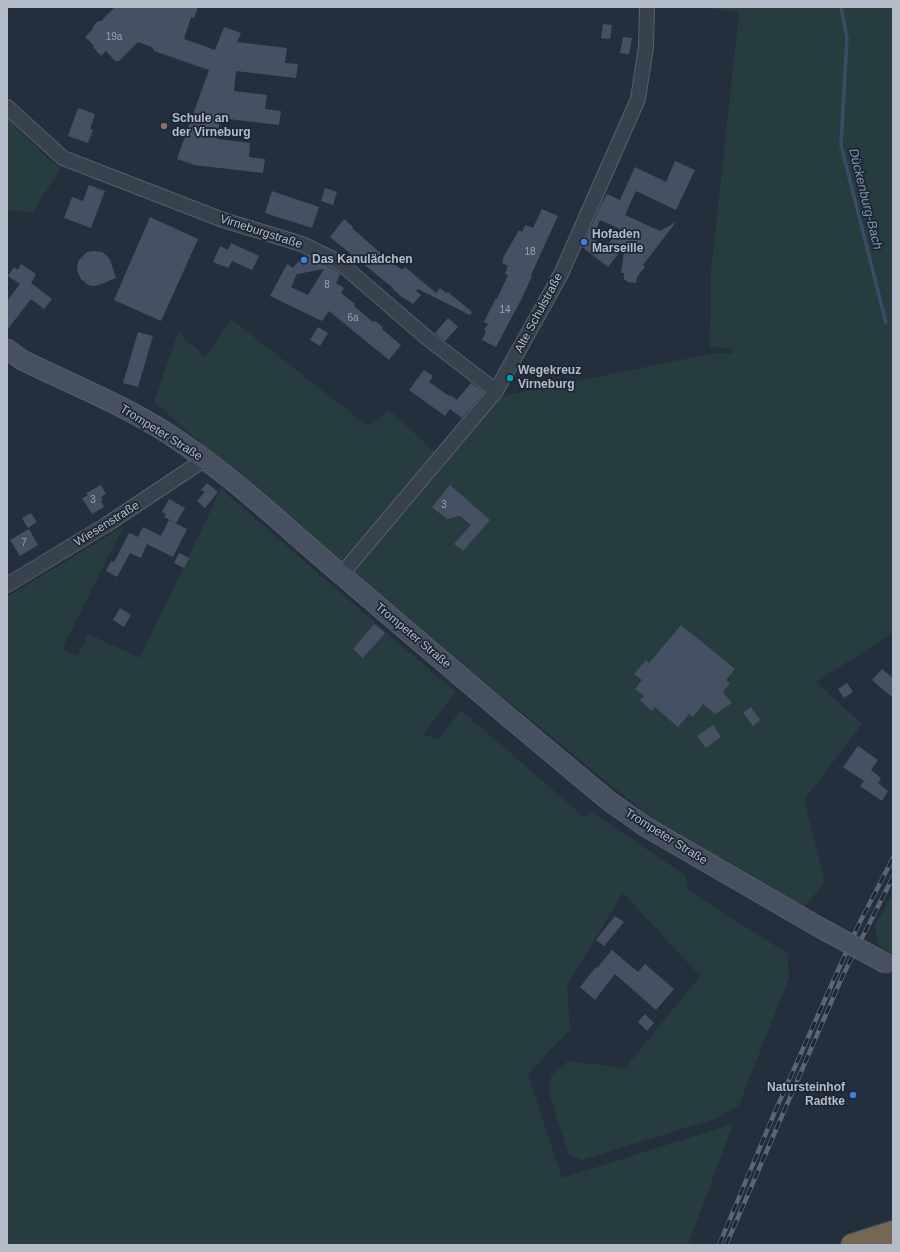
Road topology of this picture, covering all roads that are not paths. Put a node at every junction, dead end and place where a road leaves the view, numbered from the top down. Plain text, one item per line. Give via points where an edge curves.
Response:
1 (647, 7) edge
2 (7, 107) edge
3 (7, 349) edge
4 (496, 391) junction
5 (205, 459) junction
6 (342, 575) junction
7 (7, 585) edge
8 (890, 966) edge
9 (893, 1232) edge
10 (852, 1245) edge

1 - 4 street, Alte Schulstraße via 646,47 638,99 560,274
2 - 4 street, Virneburgstraße via 63,158 223,220 302,244 338,262 427,338
3 - 5 main road, Trompeter Straße via 22,360 122,407
4 - 6 street, Alte Schulstraße
5 - 6 main road, Trompeter Straße
5 - 7 street, Wiesenstraße via 106,525
6 - 8 main road, Trompeter Straße, bridge via 609,801 646,827
9 - 10 highway

